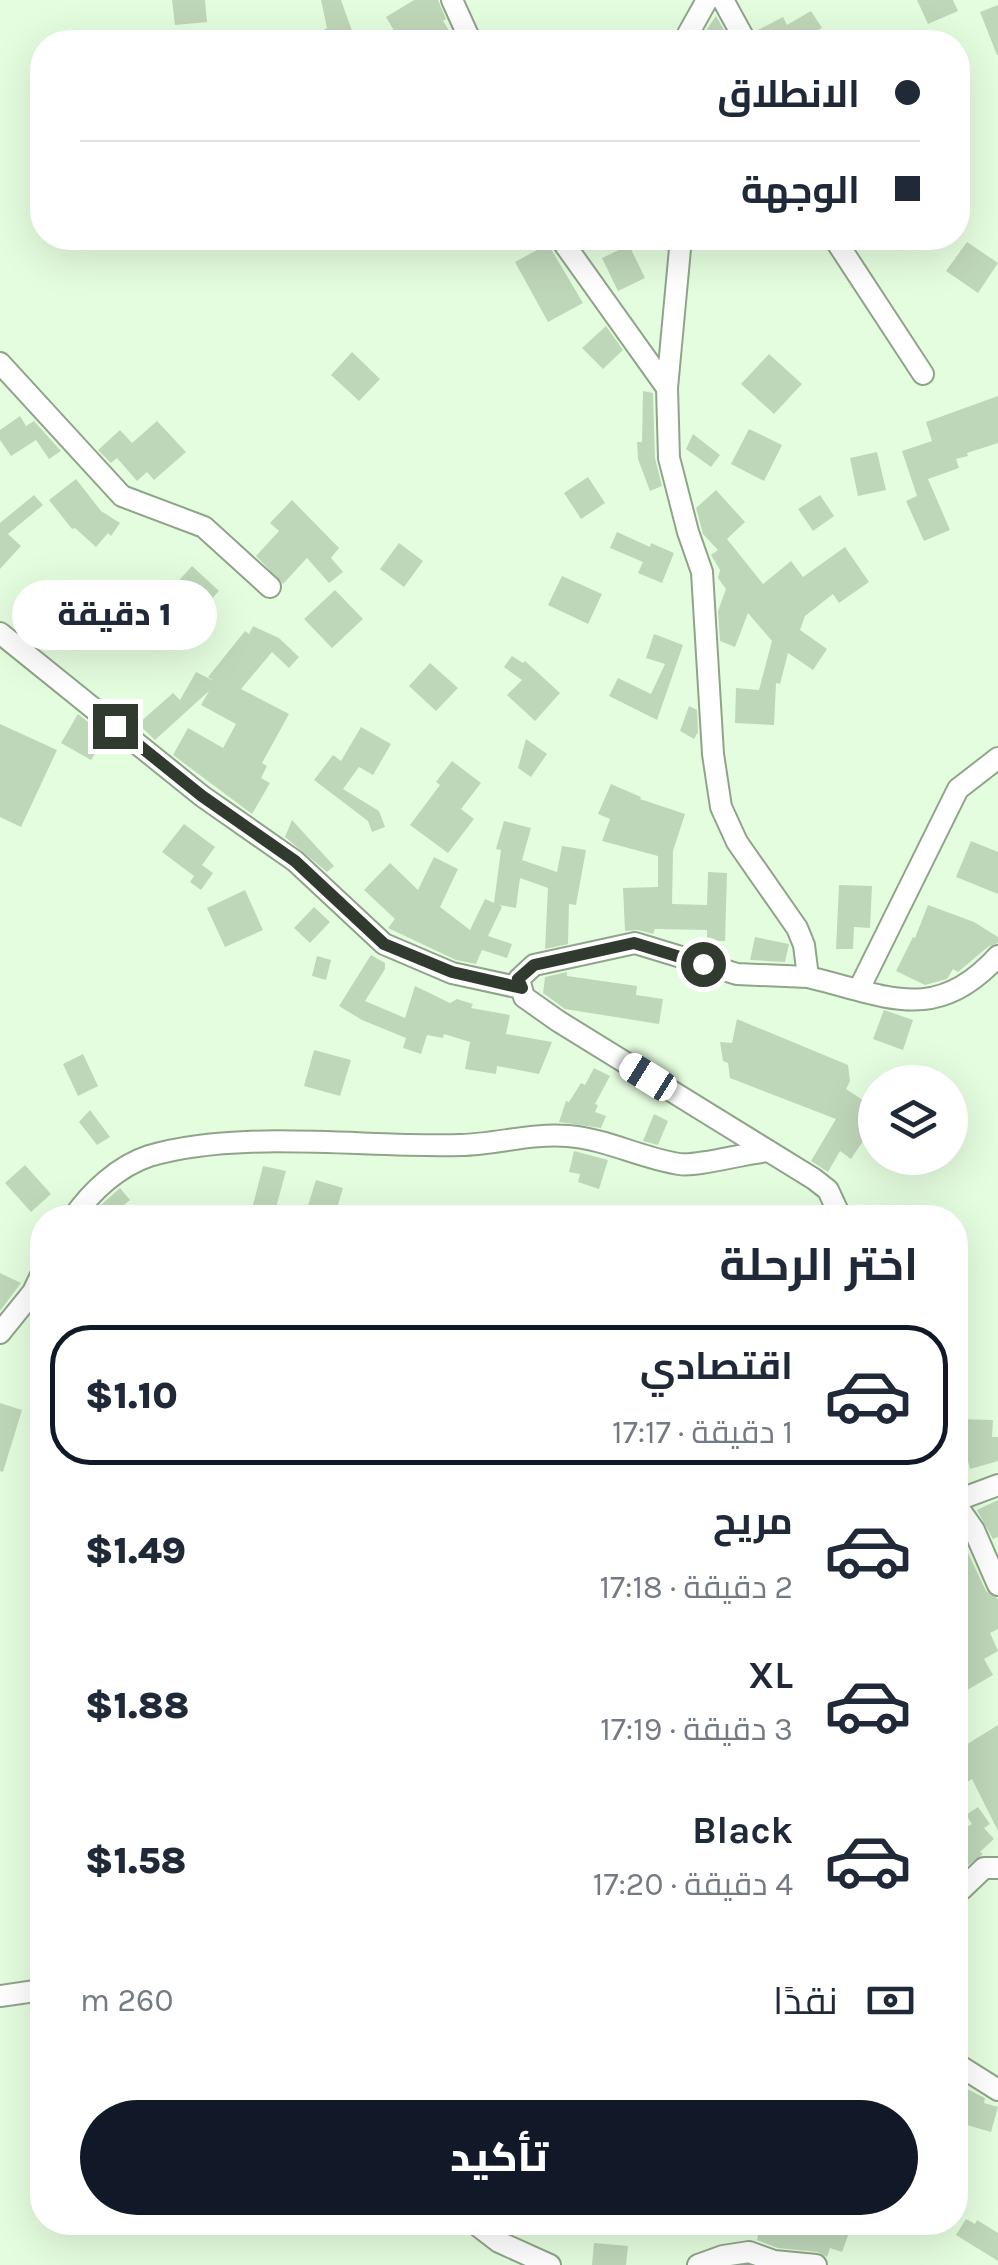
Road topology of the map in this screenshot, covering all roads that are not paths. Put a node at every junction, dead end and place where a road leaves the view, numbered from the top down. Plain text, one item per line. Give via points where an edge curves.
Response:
1 (452, 0) edge
2 (707, 0) edge
3 (723, 0) edge
4 (466, 30) edge
5 (690, 30) edge
6 (739, 30) edge
7 (569, 250) edge
8 (680, 250) edge
9 (842, 250) edge
10 (0, 363) edge
11 (923, 374) dead end
12 (667, 388) junction
13 (270, 586) dead end
14 (0, 633) edge
15 (998, 758) edge
16 (998, 956) edge
17 (808, 977) junction
18 (522, 988) junction
19 (859, 989) junction
20 (769, 1151) junction
21 (82, 1205) edge
22 (835, 1205) edge
23 (30, 1296) edge
24 (0, 1333) edge
25 (998, 1485) edge
26 (968, 1497) edge
27 (968, 1521) edge
28 (998, 1585) edge
29 (998, 1868) edge
30 (968, 1878) edge
31 (30, 1992) edge
32 (0, 1996) edge
33 (968, 2071) edge
34 (998, 2090) edge
35 (490, 2235) edge
36 (773, 2263) edge
37 (550, 2265) edge
38 (698, 2265) edge
39 (816, 2265) edge

1 - 4 street
2 - 5 street
3 - 6 street
7 - 12 street
8 - 12 street
9 - 11 street
10 - 13 street via 122,496 204,527
12 - 17 street via 670,458 702,572 722,807 737,842 796,928
14 - 18 street via 202,796 295,861 384,944 452,972
15 - 19 street via 958,789
16 - 19 street via 965,984 930,1001 902,1002
17 - 18 street via 737,974 634,943 534,965 518,979
17 - 19 street
18 - 20 street via 524,997 558,1021
20 - 21 street via 682,1165 570,1136 465,1145 238,1144 146,1157 106,1180
20 - 22 street via 828,1190
23 - 24 street
25 - 26 street
27 - 28 street
29 - 30 street
31 - 32 street
33 - 34 street
35 - 37 street
36 - 38 street via 749,2252
36 - 39 street

